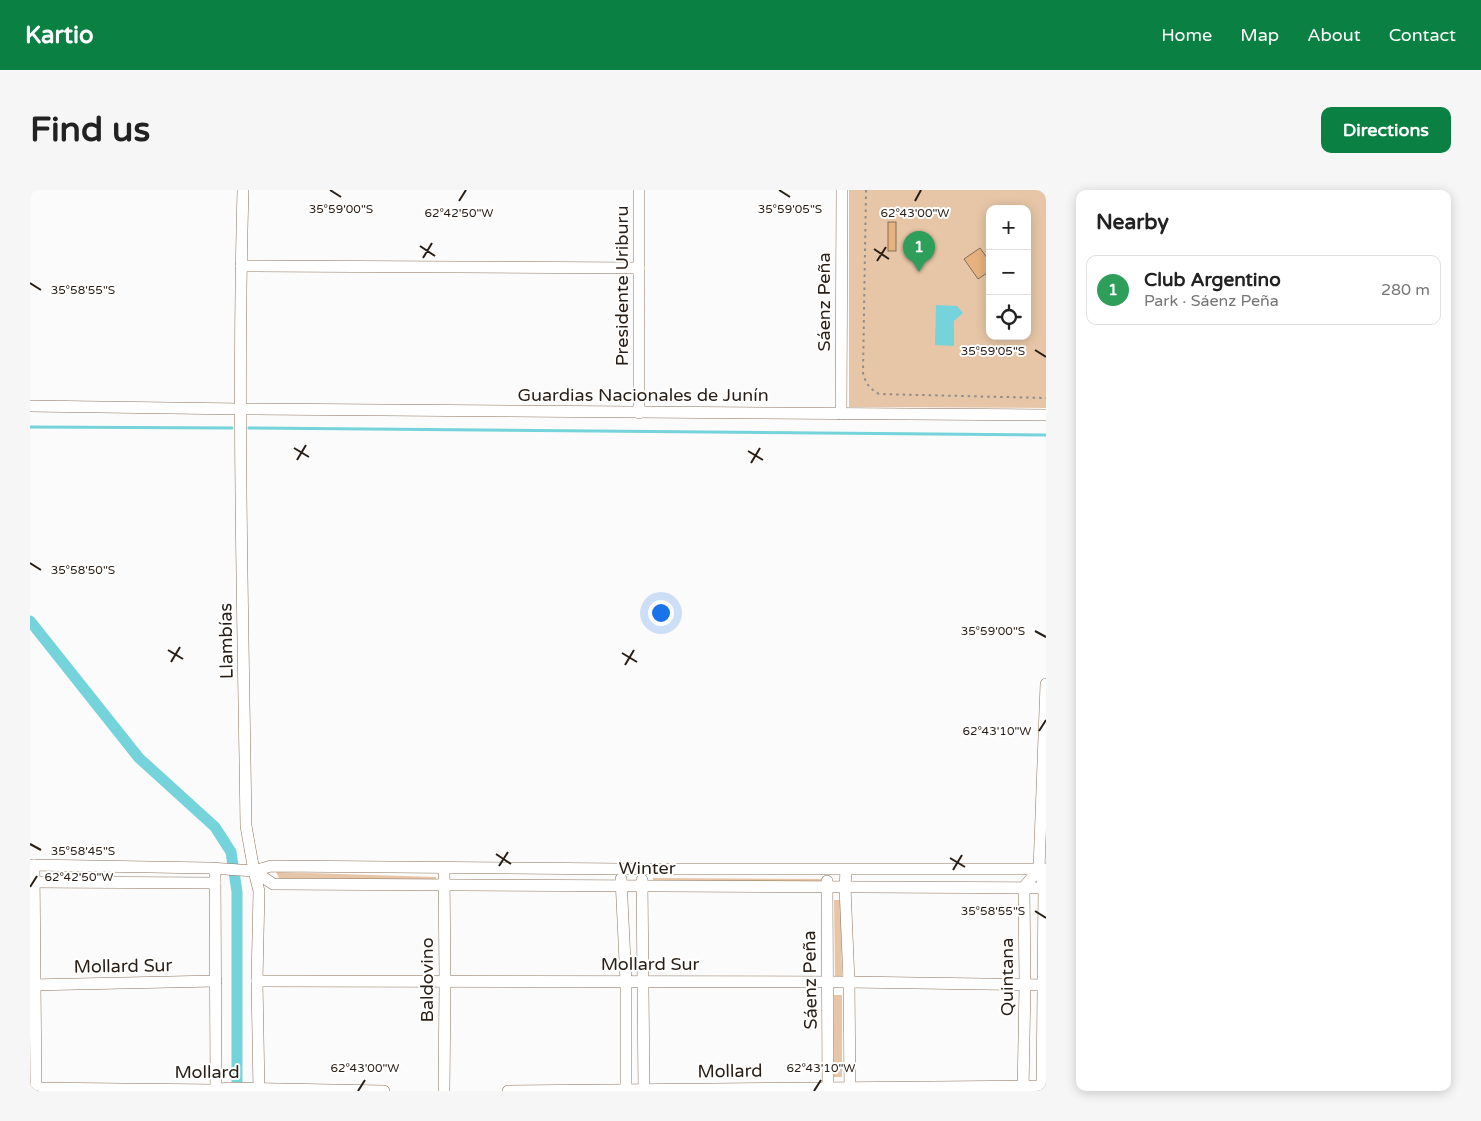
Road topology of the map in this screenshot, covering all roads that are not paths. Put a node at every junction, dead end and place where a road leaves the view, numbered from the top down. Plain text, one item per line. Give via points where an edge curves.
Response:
1 (243, 190) edge
2 (640, 190) edge
3 (842, 190) edge
4 (240, 266) junction
5 (639, 268) junction
6 (30, 406) edge
7 (241, 409) junction
8 (639, 413) junction
9 (841, 414) junction
10 (1046, 415) edge
11 (1046, 686) edge
12 (32, 865) edge
13 (444, 868) junction
14 (216, 869) junction
15 (622, 869) junction
16 (643, 869) junction
17 (1043, 869) edge
18 (827, 870) junction
19 (846, 870) junction
20 (249, 871) junction
21 (32, 882) edge
22 (215, 883) junction
23 (443, 885) junction
24 (621, 886) junction
25 (642, 886) junction
26 (826, 887) junction
27 (845, 887) junction
28 (1024, 887) junction
29 (1044, 888) junction
30 (216, 981) junction
31 (257, 981) junction
32 (445, 982) junction
33 (626, 982) junction
34 (644, 982) junction
35 (828, 982) junction
36 (849, 982) junction
37 (32, 985) edge
38 (1025, 985) junction
39 (1043, 985) junction
40 (34, 1089) edge
41 (828, 1089) edge
42 (850, 1089) edge
43 (1023, 1089) edge
44 (1042, 1089) edge
45 (216, 1090) edge
46 (259, 1090) edge
47 (626, 1090) edge
48 (644, 1090) edge
49 (384, 1091) edge
50 (444, 1091) edge
51 (508, 1091) edge

1 - 4 street, Llambías
2 - 5 street, Presidente Uriburu
3 - 9 street, Sáenz Peña
4 - 5 street
4 - 7 street, Llambías
5 - 8 street, Presidente Uriburu
6 - 7 street, Guardias Nacionales de Junín
7 - 8 street, Guardias Nacionales de Junín
7 - 20 street, Llambías
8 - 9 street, Guardias Nacionales de Junín
9 - 10 street, Guardias Nacionales de Junín
11 - 17 street, Quintana
12 - 14 street, Winter
12 - 21 street
13 - 15 street, Winter
13 - 20 street, Winter via 272,866
13 - 23 street, Baldovino
14 - 20 street, Winter
14 - 22 street
15 - 16 street, Winter
15 - 24 street
16 - 18 street, Winter
16 - 25 street
17 - 19 street, Winter
17 - 28 street
17 - 29 street, Quintana
18 - 19 street, Winter
18 - 26 street, Sáenz Peña
19 - 27 street
20 - 23 street, Winter via 273,884
20 - 31 street, Llambías via 259,891
21 - 22 street
21 - 37 street
22 - 30 street
23 - 24 street, Winter
23 - 32 street, Baldovino
24 - 25 street, Winter
24 - 33 street
25 - 26 street, Winter
25 - 34 street
26 - 27 street, Winter
26 - 35 street, Sáenz Peña
27 - 28 street, Winter
27 - 36 street
28 - 29 street, Winter
28 - 38 street, Quintana
29 - 39 street, Quintana
30 - 37 street, Mollard Sur
30 - 45 street
31 - 32 street, Mollard Sur
31 - 46 street, Llambías
32 - 33 street, Mollard Sur
32 - 50 street, Baldovino
33 - 34 street, Mollard Sur
33 - 47 street
34 - 35 street, Mollard Sur
34 - 48 street
35 - 36 street, Mollard Sur
35 - 41 street, Sáenz Peña
36 - 38 street, Mollard Sur
36 - 42 street
37 - 40 street
38 - 39 street, Mollard Sur
38 - 43 street, Quintana
39 - 44 street, Quintana
40 - 45 street, Mollard
41 - 42 street, Mollard
41 - 48 street, Mollard
42 - 43 street, Mollard
43 - 44 street, Mollard
45 - 46 street, Mollard
46 - 49 street, Mollard
47 - 48 street, Mollard
47 - 51 street, Mollard

